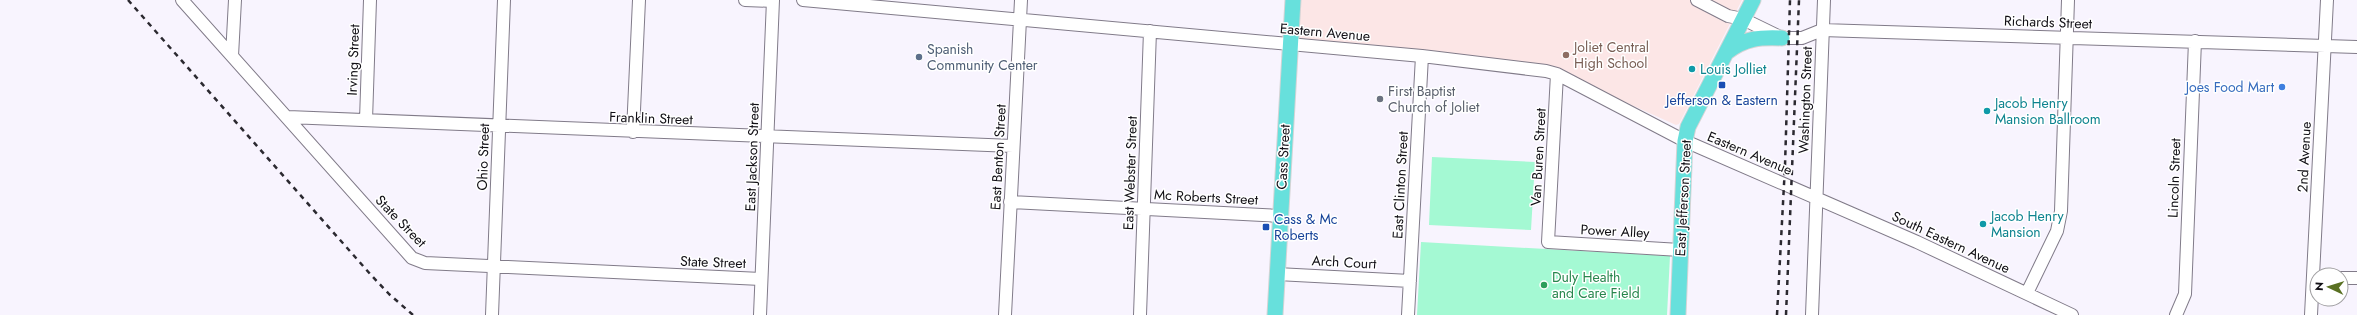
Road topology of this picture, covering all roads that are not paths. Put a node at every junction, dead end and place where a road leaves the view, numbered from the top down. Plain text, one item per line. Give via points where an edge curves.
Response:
1 (182, 0) edge
2 (235, 0) edge
3 (370, 0) edge
4 (504, 0) edge
5 (639, 0) edge
6 (745, 0) edge
7 (803, 0) edge
8 (1022, 0) edge
9 (1293, 0) edge
10 (1697, 0) edge
11 (1753, 0) edge
12 (1824, 0) edge
13 (2068, 0) edge
14 (2326, 0) edge
15 (774, 1) edge
16 (1743, 19) junction
17 (1020, 20) junction
18 (1822, 30) junction
19 (1150, 31) junction
20 (2066, 37) junction
21 (1782, 38) junction
22 (2195, 42) junction
23 (1289, 44) junction
24 (2325, 46) junction
25 (2357, 47) edge
26 (1726, 52) junction
27 (232, 56) junction
28 (1422, 56) junction
29 (1557, 74) junction
30 (288, 117) junction
31 (366, 120) junction
32 (499, 126) junction
33 (633, 132) junction
34 (768, 138) junction
35 (1685, 141) junction
36 (1013, 146) junction
37 (1817, 198) junction
38 (1010, 202) junction
39 (1144, 209) junction
40 (1280, 216) junction
41 (1548, 242) joint
42 (1680, 250) junction
43 (494, 266) junction
44 (2315, 267) edge
45 (1277, 274) junction
46 (761, 279) junction
47 (1410, 281) junction
48 (2028, 293) junction
49 (492, 315) edge
50 (760, 315) edge
51 (1005, 315) edge
52 (1140, 315) edge
53 (1275, 315) edge
54 (1408, 315) edge
55 (1678, 315) edge
56 (1812, 315) edge
57 (2072, 315) edge
58 (2176, 315) edge

1 - 27 street, State Street
2 - 27 street
3 - 31 street, Irving Street
4 - 32 street, Ohio Street
5 - 33 street
6 - 15 street
7 - 17 street, Eastern Avenue
8 - 17 street, East Benton Street
9 - 23 main road, Cass Street
10 - 16 street, Richards Street via 1728,16
11 - 16 main road, East Jefferson Street
12 - 18 street, Washington Street
13 - 20 street
14 - 24 street, 2nd Avenue
15 - 34 street, East Jackson Street
16 - 21 street, Richards Street
16 - 26 main road, East Jefferson Street
17 - 19 street, Eastern Avenue
17 - 36 street, East Benton Street
18 - 20 street, Richards Street
18 - 21 street, Richards Street via 1802,38
18 - 37 street, Washington Street
19 - 23 street, Eastern Avenue
19 - 39 street, East Webster Street
20 - 22 street, Richards Street
20 - 48 street via 2061,211 2057,230
21 - 26 main road via 1745,40
22 - 24 street, Richards Street
22 - 58 street, Lincoln Street via 2185,294
23 - 28 street, Eastern Avenue
23 - 40 main road, Cass Street
24 - 25 street, Richards Street
24 - 44 street, 2nd Avenue
26 - 35 main road, East Jefferson Street via 1688,126
27 - 30 street, State Street
28 - 29 street, Eastern Avenue
28 - 47 street, East Clinton Street
29 - 35 street, Eastern Avenue
29 - 41 street, Van Buren Street
30 - 31 street, Franklin Street
30 - 43 street, State Street via 412,258 425,263
31 - 32 street, Franklin Street
32 - 33 street, Franklin Street
32 - 43 street, Ohio Street
33 - 34 street, Franklin Street
34 - 36 street, Franklin Street
34 - 46 street, East Jackson Street
35 - 37 street, Eastern Avenue
35 - 42 main road, East Jefferson Street
36 - 38 street, East Benton Street
37 - 48 street, South Eastern Avenue
37 - 56 street, Washington Street
38 - 39 street, Mc Roberts Street
38 - 51 street, East Benton Street
39 - 40 street, Mc Roberts Street
39 - 52 street, East Webster Street
40 - 45 main road, Cass Street
41 - 42 street, Power Alley
42 - 55 main road, East Jefferson Street
43 - 46 street, State Street
43 - 49 street, Ohio Street
45 - 47 street, Arch Court
45 - 53 main road, Cass Street
46 - 50 street, East Jackson Street
47 - 54 street, East Clinton Street
48 - 57 street, South Eastern Avenue

